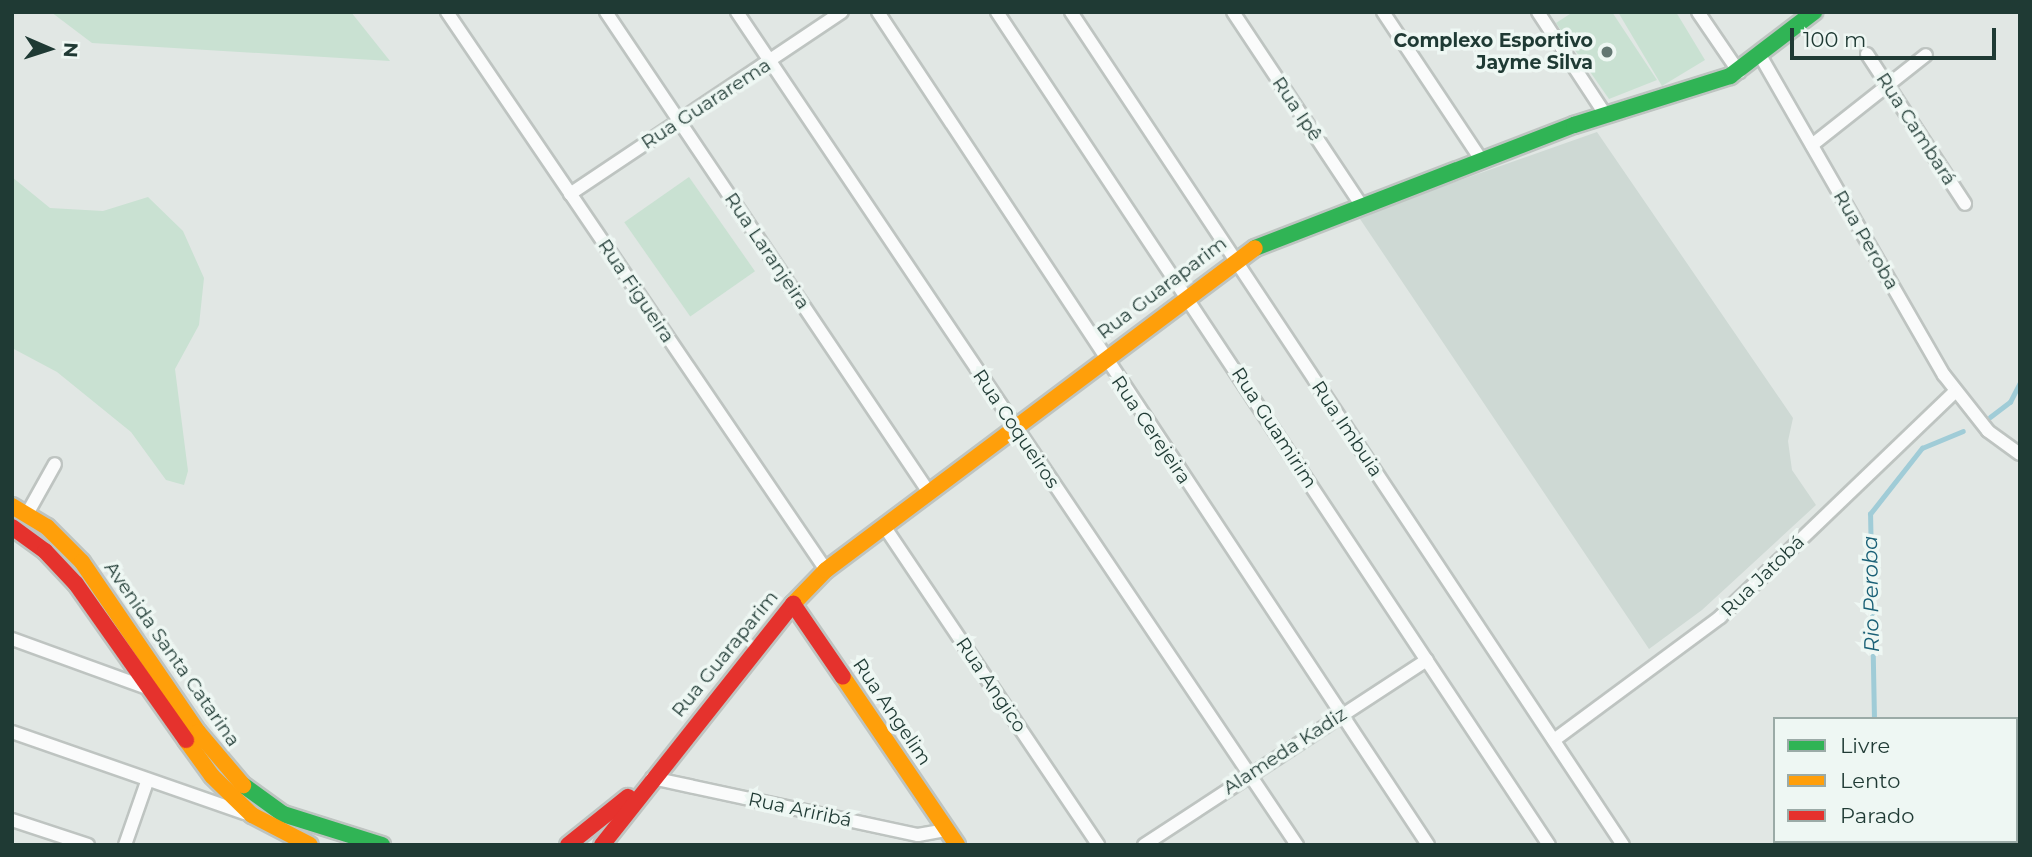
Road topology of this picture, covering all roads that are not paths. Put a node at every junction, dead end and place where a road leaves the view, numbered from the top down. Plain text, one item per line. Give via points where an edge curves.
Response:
1 (447, 12) edge
2 (606, 12) edge
3 (737, 12) edge
4 (842, 12) edge
5 (878, 12) edge
6 (998, 12) edge
7 (1071, 12) edge
8 (1233, 12) edge
9 (1383, 12) edge
10 (1538, 12) edge
11 (1698, 12) edge
12 (1814, 12) edge
13 (1867, 54) dead end
14 (1926, 55) dead end
15 (1761, 57) junction
16 (770, 62) junction
17 (1739, 72) junction
18 (1888, 88) junction
19 (1605, 114) junction
20 (680, 120) junction
21 (1812, 145) junction
22 (1482, 161) junction
23 (570, 194) junction
24 (1965, 204) dead end
25 (1362, 205) junction
26 (1234, 258) junction
27 (1184, 294) junction
28 (1104, 359) junction
29 (1955, 392) junction
30 (1016, 429) junction
31 (2020, 454) edge
32 (55, 464) dead end
33 (928, 491) junction
34 (19, 510) edge
35 (884, 526) junction
36 (12, 527) edge
37 (826, 570) junction
38 (793, 604) junction
39 (12, 639) edge
40 (1427, 660) junction
41 (150, 690) junction
42 (1341, 715) junction
43 (12, 733) edge
44 (1553, 740) junction
45 (1250, 774) junction
46 (652, 778) junction
47 (147, 782) junction
48 (252, 815) junction
49 (12, 820) edge
50 (947, 830) junction
51 (88, 845) edge
52 (125, 845) edge
53 (310, 845) edge
54 (382, 845) edge
55 (568, 845) edge
56 (602, 845) edge
57 (957, 845) edge
58 (1098, 845) edge
59 (1144, 845) edge
60 (1297, 845) edge
61 (1428, 845) edge
62 (1549, 845) edge
63 (1623, 845) edge

1 - 23 street, Rua Figueira
2 - 20 street, Rua Laranjeira
3 - 16 street, Rua Coqueiros
4 - 16 street, Rua Guararema
5 - 28 street, Rua Cerejeira
6 - 27 street, Rua Guamirim
7 - 26 street, Rua Imbuia
8 - 25 street, Rua Ipê
9 - 22 street
10 - 19 street
11 - 17 street
12 - 15 main road, Rua Guaraparim
13 - 18 street, Rua Cambará
14 - 18 street
15 - 17 main road, Rua Guaraparim
15 - 21 street, Rua Peroba
16 - 20 street, Rua Guararema
16 - 30 street, Rua Coqueiros
17 - 19 main road, Rua Guaraparim
18 - 21 street
18 - 24 street, Rua Cambará
19 - 22 main road, Rua Guaraparim
20 - 23 street, Rua Guararema
20 - 33 street, Rua Laranjeira
21 - 29 street, Rua Peroba
22 - 25 main road, Rua Guaraparim
23 - 37 street, Rua Figueira
25 - 26 main road, Rua Guaraparim
26 - 27 main road, Rua Guaraparim
26 - 44 street, Rua Imbuia
27 - 28 main road, Rua Guaraparim
27 - 40 street, Rua Guamirim
28 - 30 main road, Rua Guaraparim
28 - 42 street, Rua Cerejeira
29 - 31 street, Rua Peroba via 1977,419
29 - 44 street, Rua Jatobá via 1720,617
30 - 33 main road, Rua Guaraparim
30 - 45 street, Rua Coqueiros
32 - 34 street
33 - 35 main road, Rua Guaraparim
34 - 54 main road, Avenida Santa Catarina via 82,562 198,732 245,787 283,814
35 - 37 main road, Rua Guaraparim
35 - 58 street, Rua Angico
36 - 41 main road, Avenida Santa Catarina via 45,551 76,584
37 - 38 main road, Rua Guaraparim
38 - 46 main road, Rua Guaraparim
38 - 50 main road, Rua Angelim
39 - 41 street
40 - 42 street, Alameda Kadiz
40 - 62 street, Rua Guamirim
41 - 48 main road, Avenida Santa Catarina via 212,776
42 - 45 street, Alameda Kadiz
42 - 61 street, Rua Cerejeira
43 - 47 street
44 - 63 street, Rua Imbuia
45 - 59 street, Alameda Kadiz
45 - 60 street, Rua Coqueiros
46 - 50 street, Rua Ariribá via 918,835
46 - 55 main road, Rua Guaraparim
46 - 56 main road, Rua Guaraparim
47 - 48 street
47 - 52 street
48 - 53 main road, Avenida Santa Catarina
49 - 51 street
50 - 57 main road, Rua Angelim

